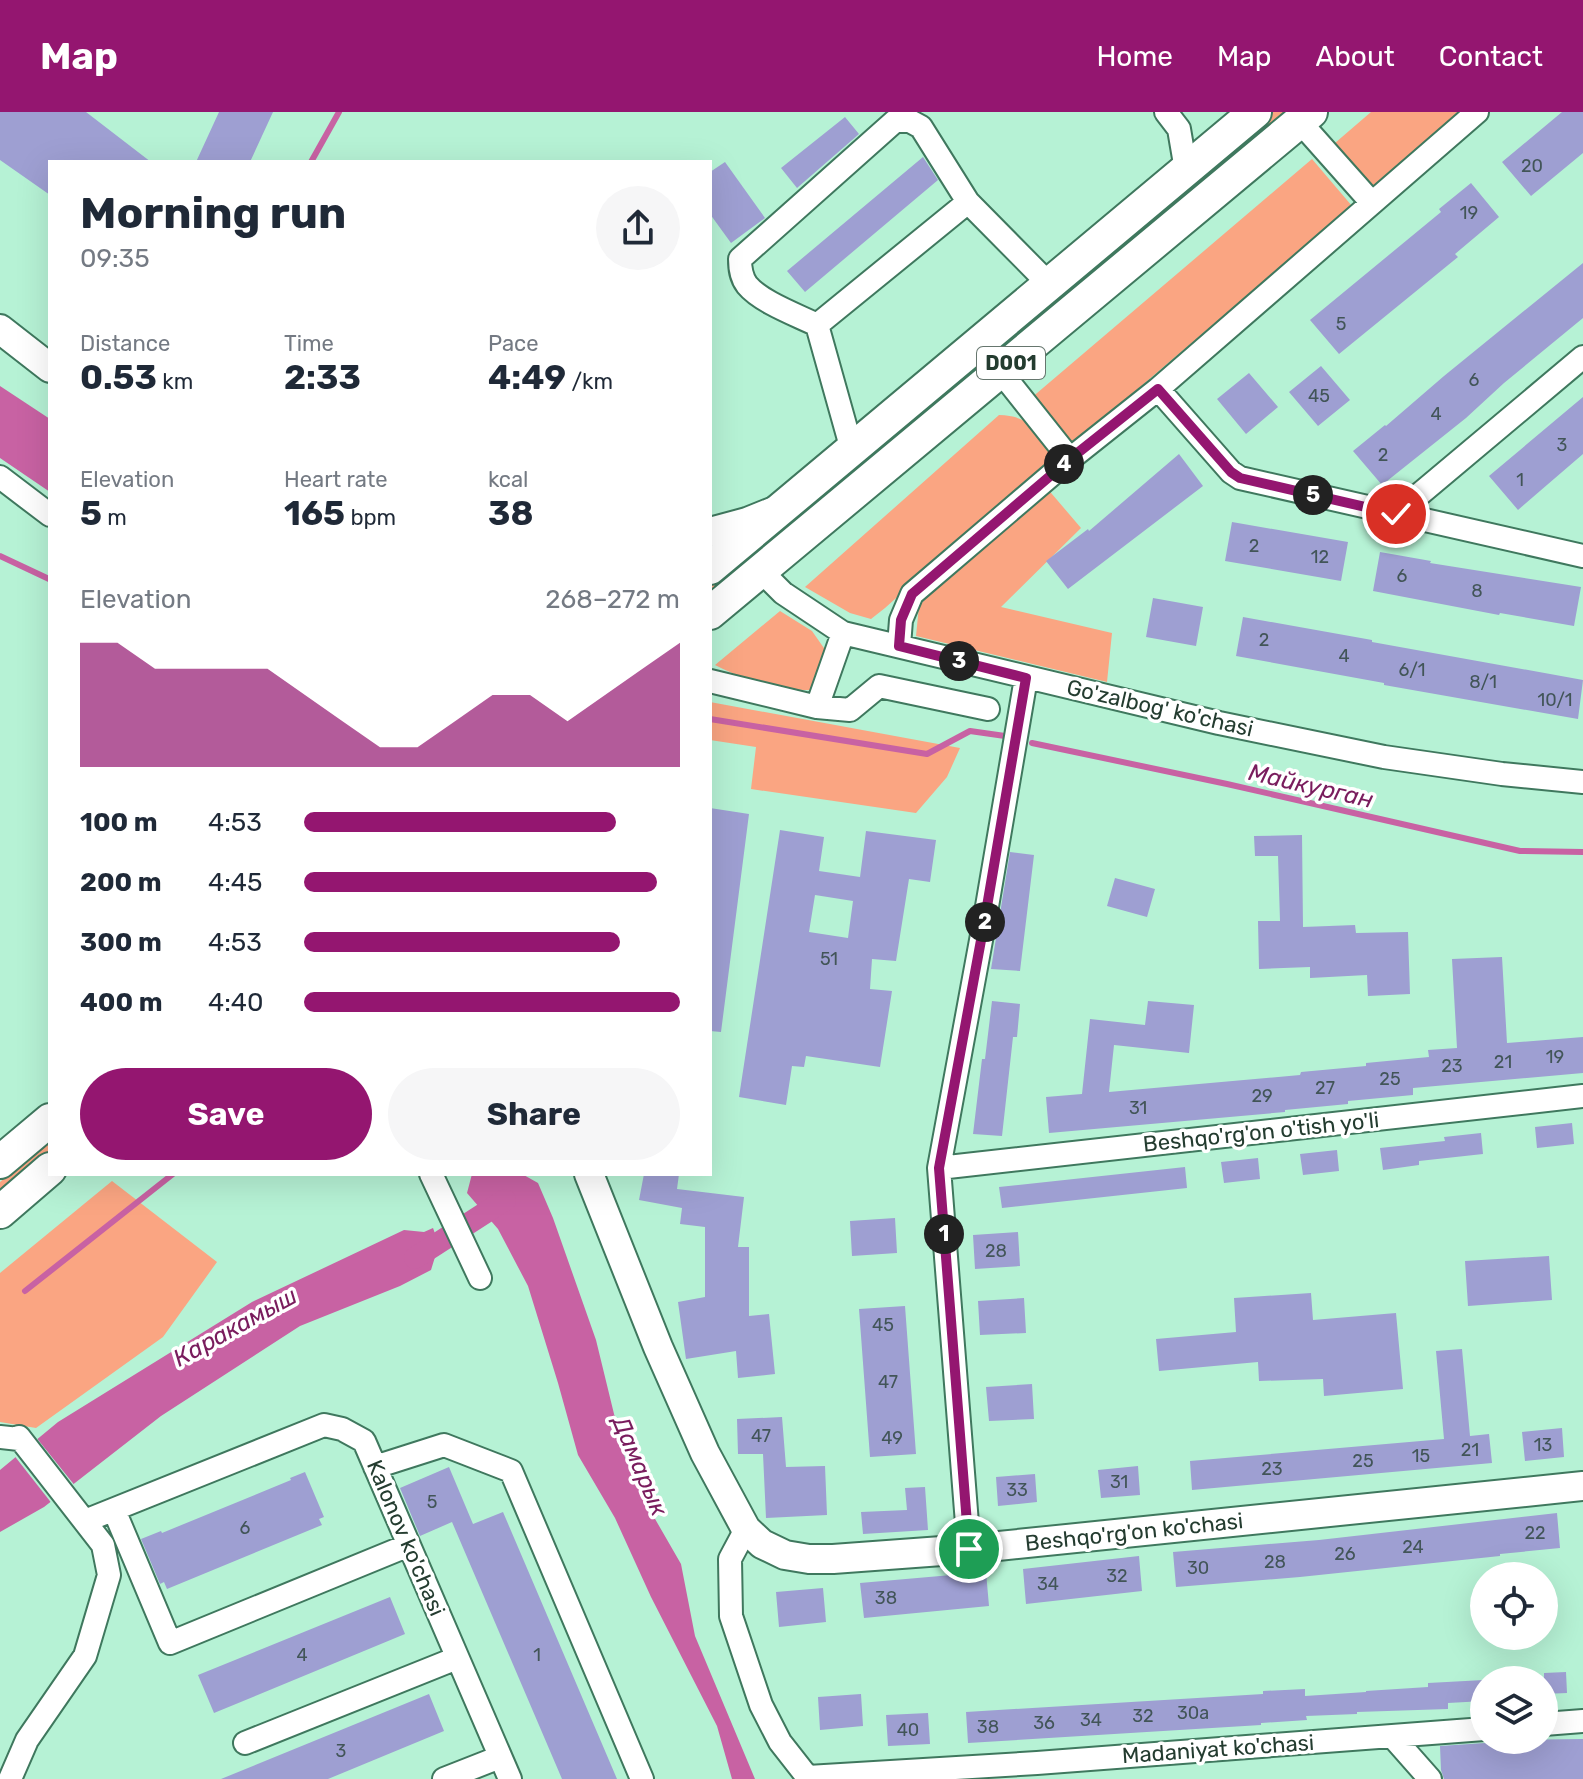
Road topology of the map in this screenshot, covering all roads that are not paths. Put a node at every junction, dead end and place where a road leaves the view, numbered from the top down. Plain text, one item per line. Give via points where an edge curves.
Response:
1 (1166, 112) edge
2 (1255, 112) edge
3 (1477, 112) edge
4 (1305, 117) edge
5 (1186, 170) junction
6 (968, 202) junction
7 (1372, 203) junction
8 (1049, 284) junction
9 (817, 325) junction
10 (0, 329) edge
11 (1583, 357) edge
12 (48, 366) edge
13 (1000, 371) junction
14 (1158, 389) junction
15 (923, 390) junction
16 (945, 417) junction
17 (852, 450) junction
18 (1070, 459) junction
19 (0, 477) edge
20 (781, 509) junction
21 (48, 513) edge
22 (1396, 514) junction
23 (712, 531) edge
24 (1583, 556) edge
25 (712, 566) edge
26 (761, 571) junction
27 (712, 611) edge
28 (843, 633) junction
29 (899, 646) junction
30 (1026, 678) junction
31 (712, 681) edge
32 (817, 707) junction
33 (988, 709) dead end
34 (1583, 782) edge
35 (1583, 1096) edge
36 (48, 1122) edge
37 (0, 1162) edge
38 (939, 1168) junction
39 (48, 1171) edge
40 (432, 1176) edge
41 (590, 1176) edge
42 (0, 1212) edge
43 (480, 1278) dead end
44 (9, 1437) edge
45 (375, 1467) junction
46 (1583, 1486) edge
47 (114, 1510) junction
48 (82, 1517) junction
49 (746, 1529) junction
50 (409, 1545) junction
51 (969, 1549) junction
52 (457, 1658) junction
53 (1583, 1721) edge
54 (1558, 1723) edge
55 (1470, 1730) edge
56 (1392, 1736) junction
57 (245, 1743) dead end
58 (500, 1757) junction
59 (1039, 1771) edge
60 (808, 1778) edge
61 (10, 1779) edge
62 (444, 1779) edge
63 (510, 1779) edge
64 (642, 1779) edge
65 (1430, 1779) edge

1 - 5 street via 1179,129
2 - 5 highway, D001
3 - 7 street
4 - 7 street
4 - 13 highway, D001
5 - 8 highway, D001
6 - 8 street
6 - 9 street
6 - 9 street via 921,127 895,121 740,259 748,285 763,298
7 - 14 street
8 - 15 highway, D001
9 - 17 street
10 - 12 main road
11 - 22 street
13 - 16 highway, D001
13 - 18 street
14 - 18 street
14 - 22 street via 1240,478
15 - 16 highway
15 - 17 highway, D001
16 - 26 highway, D001
17 - 20 highway, D001
18 - 29 street via 912,594 901,620
19 - 21 street
20 - 23 main road
20 - 25 highway, D001
22 - 24 street
26 - 27 highway, D001
26 - 28 street, Go'zalbog' ko'chasi via 783,593
28 - 29 street, Go'zalbog' ko'chasi
28 - 32 street
29 - 30 street, Go'zalbog' ko'chasi
30 - 34 street, Go'zalbog' ko'chasi via 1384,757
30 - 38 street
31 - 32 street
32 - 33 street via 850,710 879,686
35 - 38 street, Beshqo'rg'on o'tish yo'li
36 - 37 highway
38 - 51 street
39 - 42 highway
40 - 43 street
41 - 49 main road, Beshqo'rg'on ko'chasi via 658,1347
44 - 48 street
45 - 47 street, Kalonov ko'chasi via 364,1441 324,1425
45 - 50 street, Kalonov ko'chasi
45 - 64 street via 444,1445 511,1471
46 - 51 main road, Beshqo'rg'on ko'chasi
47 - 48 street, Kalonov ko'chasi
47 - 50 street via 170,1643
48 - 61 street via 103,1545 109,1575 85,1656 27,1740
49 - 51 main road, Beshqo'rg'on ko'chasi via 773,1550 809,1559
49 - 60 street via 730,1559 731,1616 761,1705 780,1742
50 - 52 street, Kalonov ko'chasi
52 - 57 street
52 - 58 street, Kalonov ko'chasi
53 - 54 street
55 - 56 street, Madaniyat ko'chasi
56 - 59 street, Madaniyat ko'chasi
56 - 65 street
58 - 62 street
58 - 63 street, Kalonov ko'chasi
59 - 60 street, Madaniyat ko'chasi

